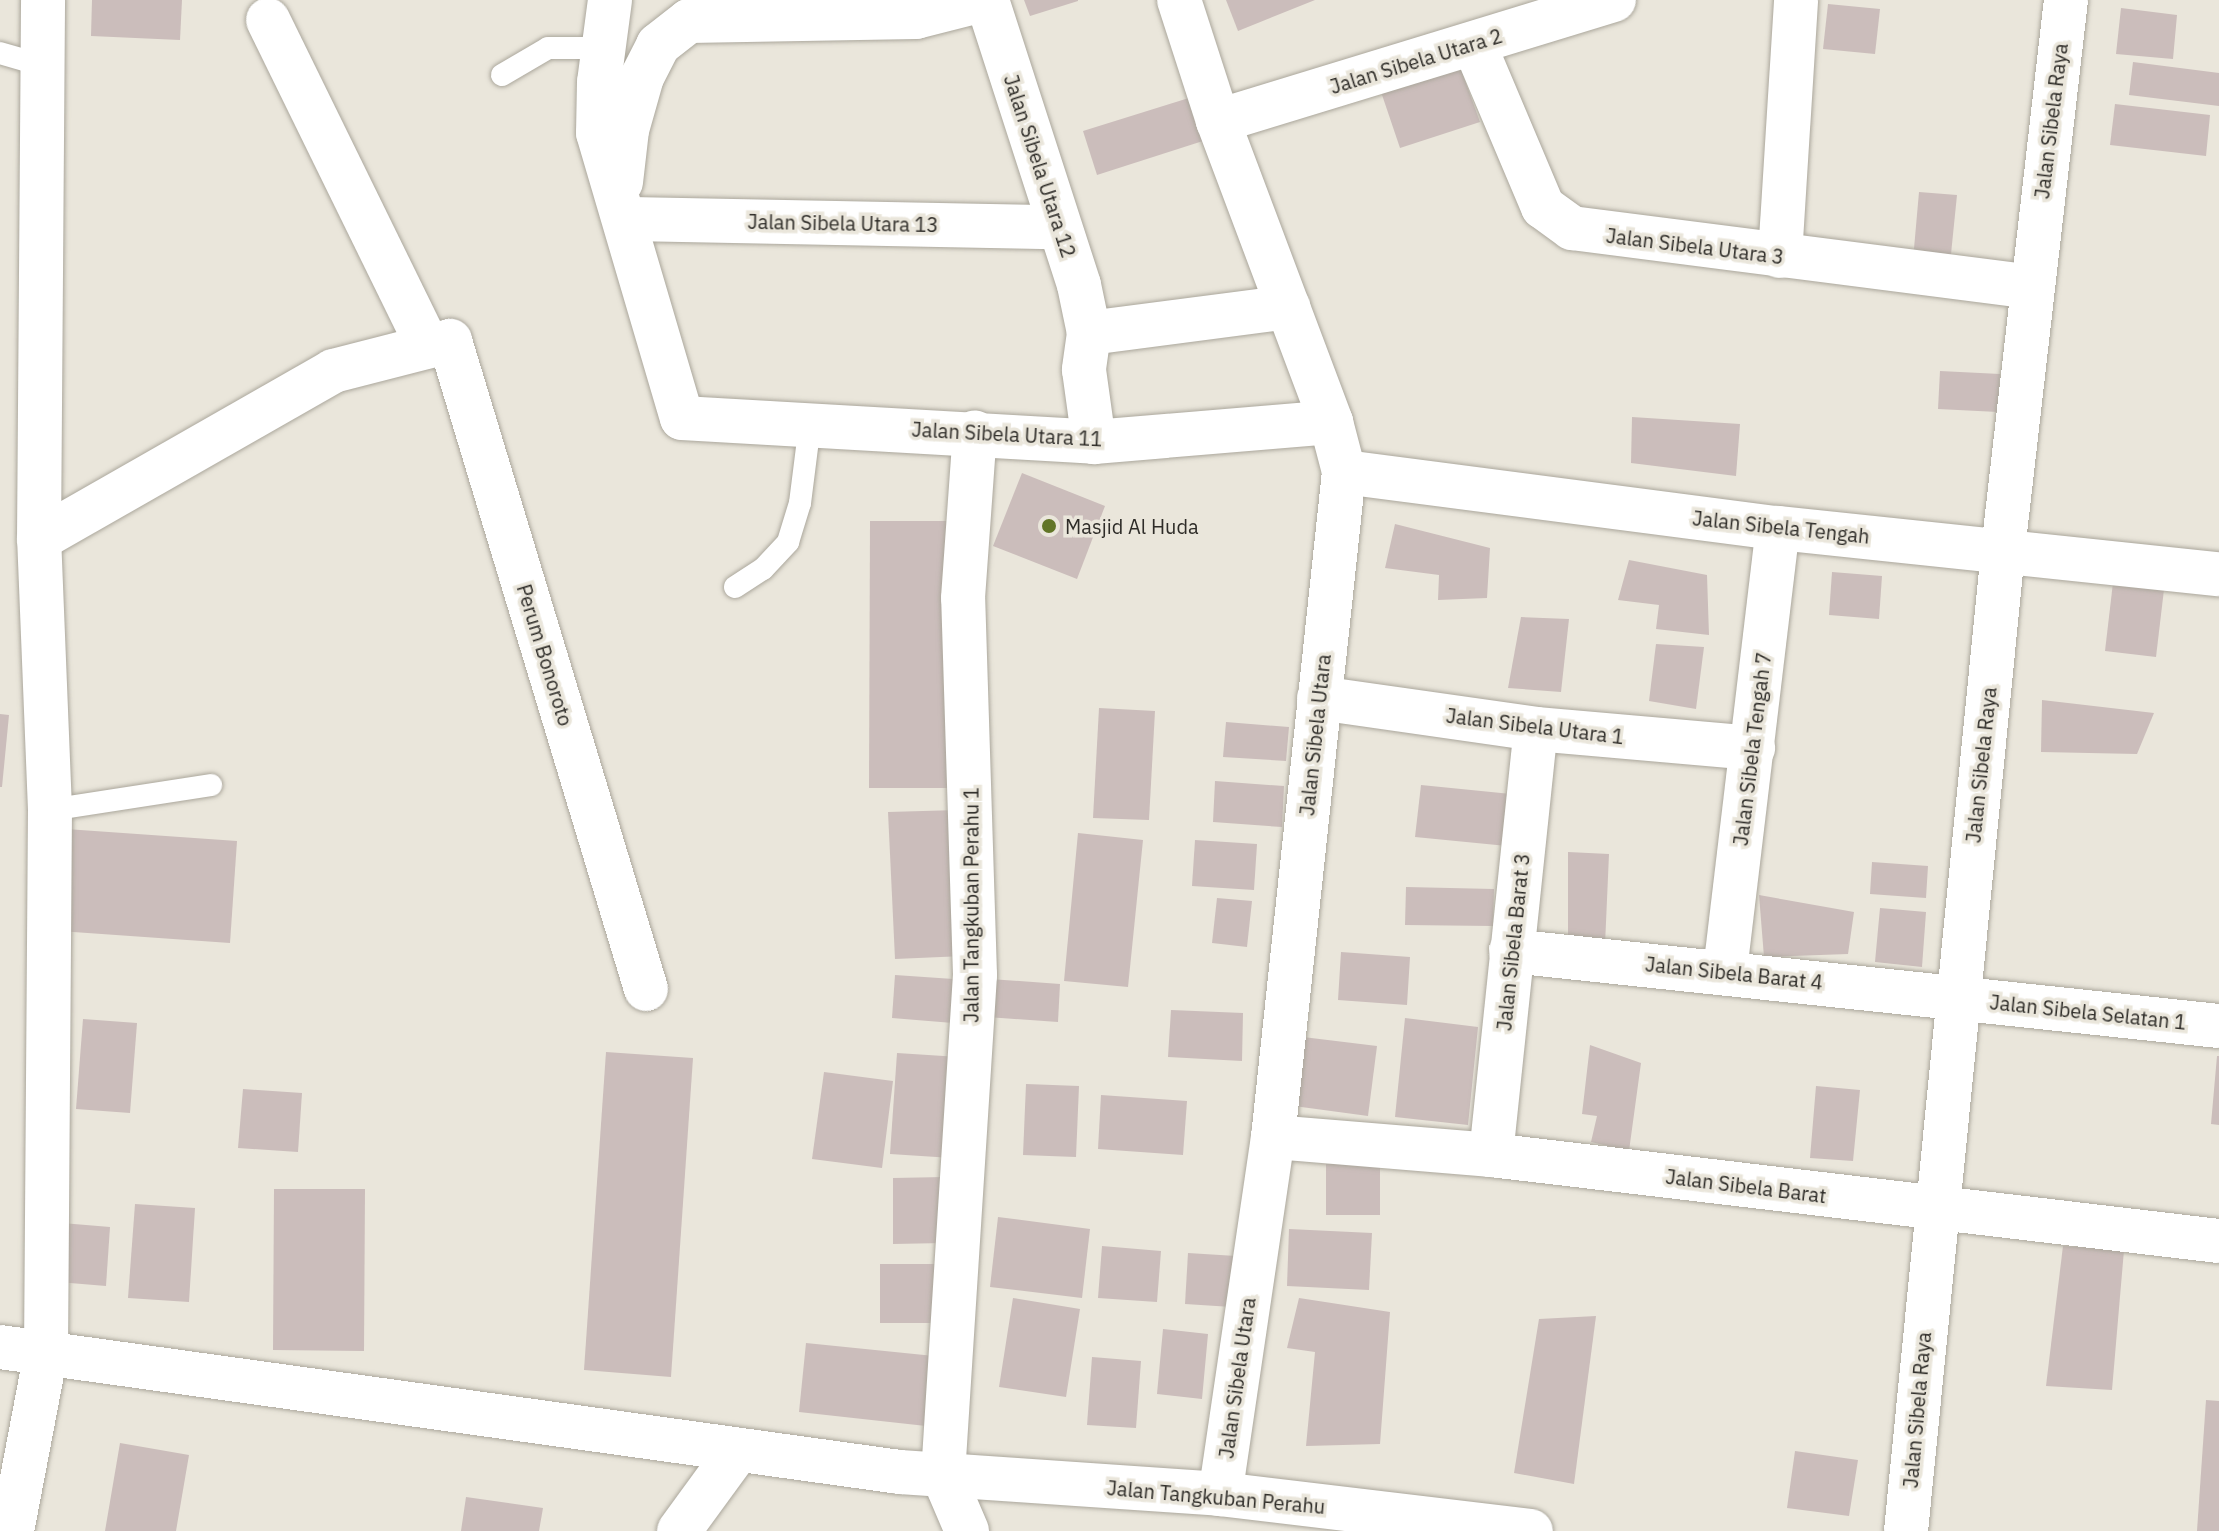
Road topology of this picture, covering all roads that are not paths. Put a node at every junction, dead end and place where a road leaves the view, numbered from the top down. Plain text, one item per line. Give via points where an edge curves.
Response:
1 (43, 0) edge
2 (610, 0) edge
3 (984, 0) edge
4 (1179, 0) edge
5 (1614, 0) edge
6 (1796, 0) edge
7 (2066, 0) edge
8 (794, 9) edge
9 (268, 20) dead end
10 (1474, 44) junction
11 (604, 48) junction
12 (0, 53) edge
13 (45, 66) junction
14 (502, 75) dead end
15 (1218, 121) junction
16 (623, 210) junction
17 (1058, 227) junction
18 (1780, 256) junction
19 (2031, 287) junction
20 (1288, 307) junction
21 (1089, 333) junction
22 (428, 346) junction
23 (1331, 422) junction
24 (810, 424) junction
25 (975, 432) junction
26 (1094, 442) junction
27 (1344, 472) junction
28 (1778, 528) junction
29 (39, 539) junction
30 (2003, 550) junction
31 (2219, 574) edge
32 (735, 587) dead end
33 (1319, 698) junction
34 (1536, 729) junction
35 (1753, 748) junction
36 (211, 785) dead end
37 (50, 810) junction
38 (1511, 951) junction
39 (1725, 971) junction
40 (646, 989) dead end
41 (1956, 998) junction
42 (2219, 1026) edge
43 (1273, 1137) junction
44 (1491, 1155) junction
45 (1936, 1210) junction
46 (2219, 1241) edge
47 (0, 1347) edge
48 (46, 1353) junction
49 (748, 1451) junction
50 (943, 1475) junction
51 (1220, 1494) junction
52 (12, 1531) edge
53 (679, 1531) edge
54 (967, 1531) edge
55 (1531, 1531) edge
56 (1906, 1531) edge

1 - 13 street
2 - 11 street
3 - 8 street via 916,17
3 - 17 street, Jalan Sibela Utara 12
4 - 15 street, Jalan Sibela Utara
5 - 10 street, Jalan Sibela Utara 2
6 - 18 street
7 - 19 street, Jalan Sibela Raya
8 - 16 street via 689,21 658,45 642,77 627,130
9 - 22 street
10 - 15 street, Jalan Sibela Utara 2
10 - 18 street, Jalan Sibela Utara 3 via 1534,189 1556,220 1589,233
11 - 14 lane via 548,48
11 - 16 street via 598,133
12 - 13 lane
13 - 29 street
15 - 20 street, Jalan Sibela Utara
16 - 17 street, Jalan Sibela Utara 13
16 - 24 street, Jalan Sibela Utara 11 via 682,418
17 - 21 street, Jalan Sibela Utara 12
18 - 19 street, Jalan Sibela Utara 3
19 - 30 street, Jalan Sibela Raya
20 - 21 street
20 - 23 street, Jalan Sibela Utara
21 - 26 street via 1084,370
22 - 29 street via 333,371
22 - 40 street, Perum Bonoroto via 450,341
23 - 26 street, Jalan Sibela Utara 11
23 - 27 street, Jalan Sibela Utara
24 - 25 street, Jalan Sibela Utara 11
24 - 32 lane via 800,503 788,542 763,569
25 - 26 street, Jalan Sibela Utara 11
25 - 50 street, Jalan Tangkuban Perahu 1 via 963,598 975,975
27 - 28 street, Jalan Sibela Tengah
27 - 33 street, Jalan Sibela Utara
28 - 30 street, Jalan Sibela Tengah
28 - 35 street, Jalan Sibela Tengah 7
29 - 37 street
30 - 31 street, Jalan Sibela Tengah
30 - 41 street, Jalan Sibela Raya
33 - 34 street, Jalan Sibela Utara 1
33 - 43 street, Jalan Sibela Utara
34 - 35 street, Jalan Sibela Utara 1
34 - 38 street, Jalan Sibela Barat 3
35 - 39 street, Jalan Sibela Tengah 7
36 - 37 lane
37 - 48 street
38 - 39 street, Jalan Sibela Barat 4
38 - 44 street, Jalan Sibela Barat 3
39 - 41 street, Jalan Sibela Barat 4
41 - 42 street, Jalan Sibela Selatan 1
41 - 45 street, Jalan Sibela Raya
43 - 44 street, Jalan Sibela Barat
43 - 51 street, Jalan Sibela Utara
44 - 45 street, Jalan Sibela Barat
45 - 46 street, Jalan Sibela Barat
45 - 56 street, Jalan Sibela Raya
47 - 48 street, Jalan Tangkuban Perahu
48 - 49 street, Jalan Tangkuban Perahu
48 - 52 street
49 - 50 street, Jalan Tangkuban Perahu
49 - 53 street
50 - 51 street, Jalan Tangkuban Perahu
50 - 54 street
51 - 55 street, Jalan Tangkuban Perahu

